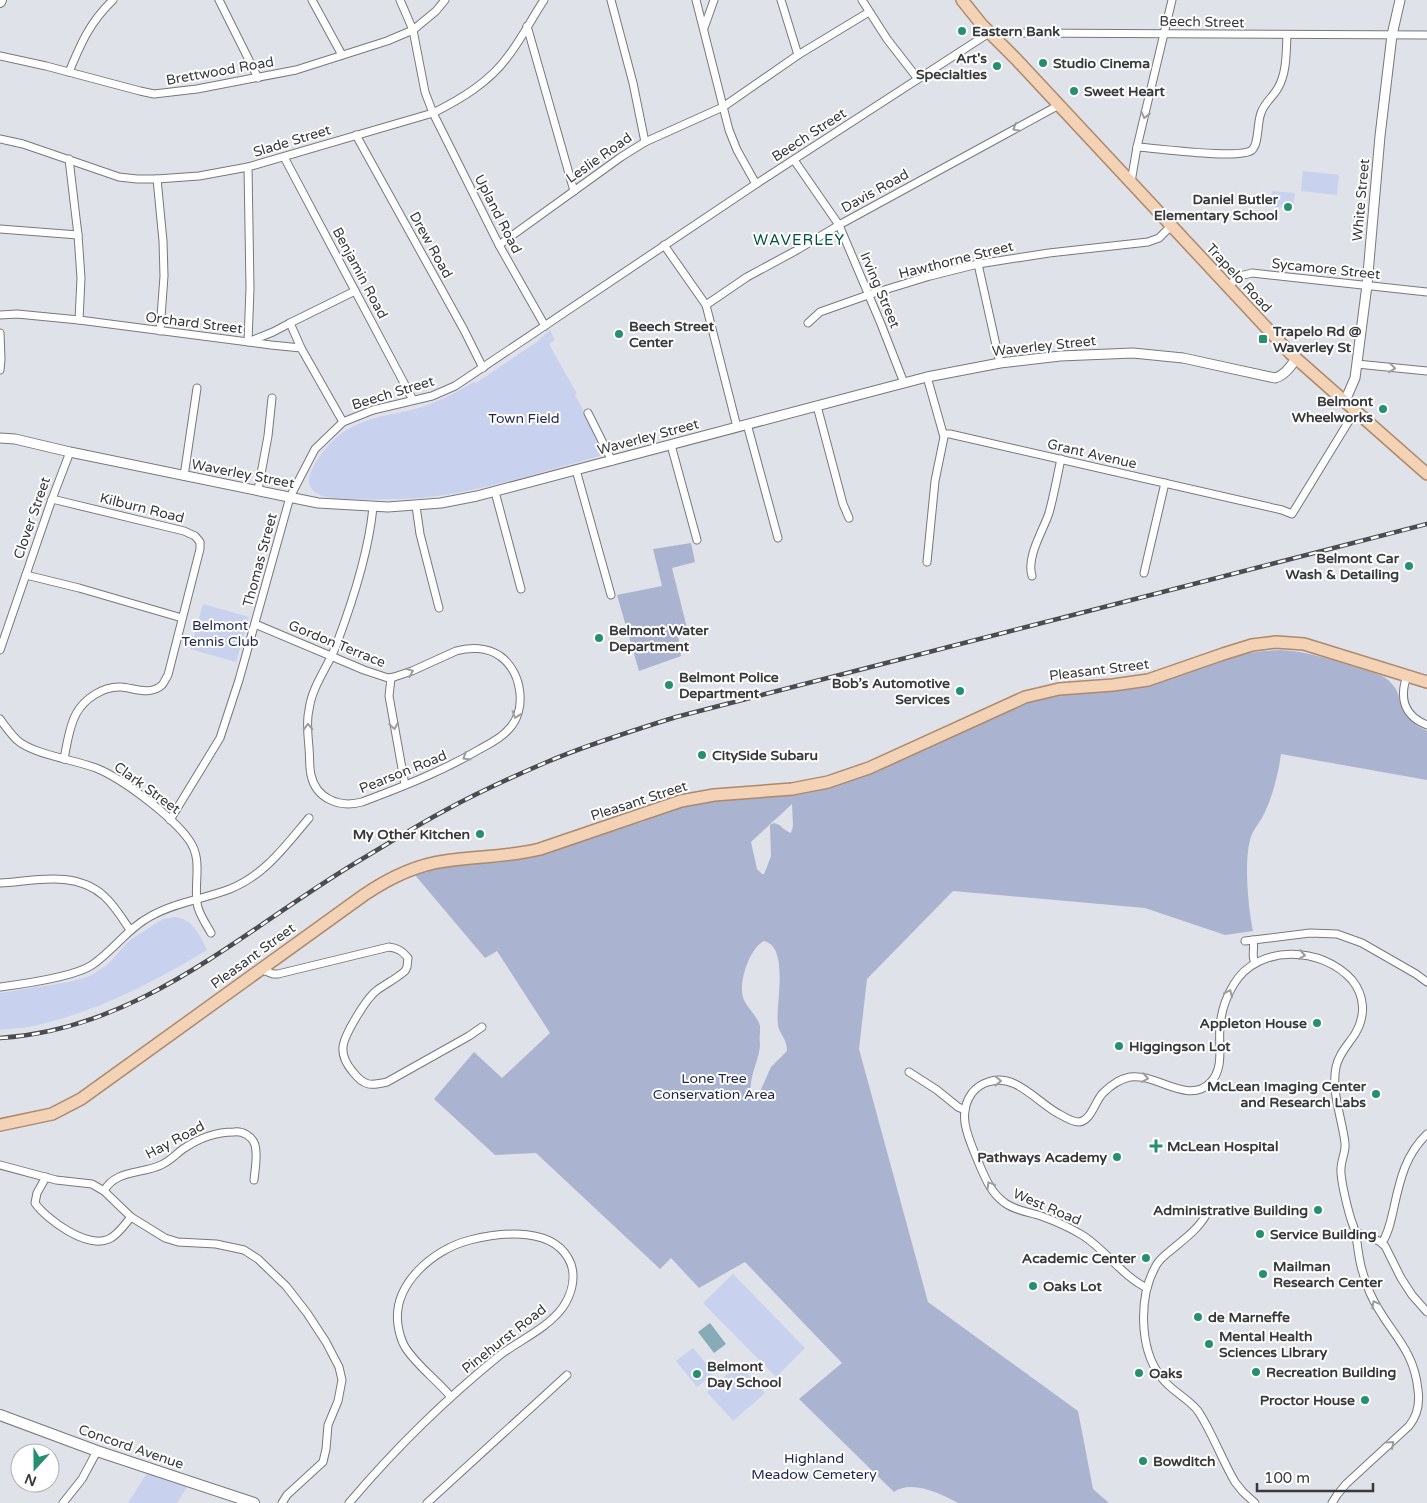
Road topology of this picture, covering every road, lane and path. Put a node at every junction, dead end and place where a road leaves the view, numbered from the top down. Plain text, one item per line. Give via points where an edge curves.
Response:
1 (113, 0) edge
2 (219, 0) edge
3 (312, 0) edge
4 (400, 0) edge
5 (445, 0) edge
6 (544, 0) edge
7 (611, 0) edge
8 (696, 0) edge
9 (714, 0) edge
10 (781, 0) edge
11 (862, 0) edge
12 (962, 0) edge
13 (1172, 0) edge
14 (1400, 0) edge
15 (869, 12) junction
16 (527, 26) junction
17 (412, 30) junction
18 (704, 31) junction
19 (989, 33) junction
20 (1165, 34) junction
21 (1287, 35) junction
22 (1392, 35) junction
23 (1427, 36) edge
24 (342, 55) junction
25 (798, 55) junction
26 (0, 56) edge
27 (69, 72) junction
28 (258, 78) junction
29 (918, 79) junction
30 (1059, 105) junction
31 (722, 107) junction
32 (433, 113) junction
33 (356, 135) junction
34 (0, 139) edge
35 (645, 142) junction
36 (1137, 147) junction
37 (284, 157) junction
38 (69, 159) junction
39 (794, 160) junction
40 (248, 167) junction
41 (157, 179) junction
42 (1131, 183) junction
43 (756, 184) junction
44 (574, 191) junction
45 (839, 225) junction
46 (1170, 226) junction
47 (0, 229) edge
48 (78, 234) junction
49 (499, 244) junction
50 (664, 245) junction
51 (978, 264) junction
52 (1367, 285) junction
53 (1227, 287) junction
54 (355, 291) junction
55 (1427, 292) edge
56 (868, 295) junction
57 (706, 305) junction
58 (0, 316) edge
59 (79, 320) junction
60 (290, 323) junction
61 (808, 323) dead end
62 (545, 326) junction
63 (160, 331) junction
64 (0, 333) edge
65 (248, 342) junction
66 (301, 348) junction
67 (1296, 359) junction
68 (1000, 363) junction
69 (1357, 364) junction
70 (484, 368) junction
71 (0, 370) edge
72 (1427, 371) edge
73 (927, 377) junction
74 (904, 383) junction
75 (197, 388) dead end
76 (272, 398) dead end
77 (413, 400) junction
78 (1345, 401) junction
79 (816, 406) junction
80 (1356, 412) junction
81 (588, 413) dead end
82 (343, 422) junction
83 (747, 424) junction
84 (737, 427) junction
85 (944, 434) junction
86 (0, 438) edge
87 (671, 445) junction
88 (70, 452) junction
89 (1061, 459) junction
90 (612, 460) junction
91 (576, 470) junction
92 (1426, 472) edge
93 (184, 476) junction
94 (1165, 483) junction
95 (258, 490) junction
96 (495, 492) junction
97 (290, 497) junction
98 (52, 499) junction
99 (416, 506) junction
100 (373, 507) junction
101 (849, 518) dead end
102 (778, 538) dead end
103 (697, 540) dead end
104 (927, 562) dead end
105 (1144, 573) dead end
106 (26, 575) junction
107 (1032, 576) dead end
108 (521, 589) dead end
109 (611, 594) dead end
110 (439, 608) dead end
111 (182, 618) junction
112 (255, 624) junction
113 (0, 650) edge
114 (331, 656) junction
115 (1407, 676) junction
116 (391, 678) junction
117 (1427, 682) edge
118 (0, 720) edge
119 (1427, 725) edge
120 (508, 731) joint
121 (64, 759) junction
122 (405, 785) junction
123 (309, 818) dead end
124 (170, 820) junction
125 (0, 883) edge
126 (197, 900) junction
127 (130, 930) junction
128 (211, 933) dead end
129 (1254, 964) junction
130 (260, 969) junction
131 (1427, 982) edge
132 (0, 987) edge
133 (482, 1027) dead end
134 (909, 1072) dead end
135 (965, 1110) junction
136 (1, 1126) edge
137 (1427, 1134) edge
138 (0, 1165) edge
139 (46, 1178) junction
140 (254, 1180) dead end
141 (104, 1192) junction
142 (1207, 1213) dead end
143 (131, 1217) junction
144 (1358, 1233) junction
145 (1382, 1243) junction
146 (1147, 1288) junction
147 (1427, 1312) edge
148 (567, 1375) dead end
149 (451, 1397) junction
150 (0, 1415) edge
151 (97, 1451) junction
152 (63, 1503) edge
153 (254, 1503) edge
154 (282, 1503) edge
155 (349, 1503) edge
156 (427, 1503) edge
157 (1255, 1503) edge
158 (1332, 1503) edge

1 - 27 street via 90,26
2 - 28 street
3 - 24 street
4 - 17 street, Upland Road
5 - 17 street, Brettwood Road
6 - 16 street, Slade Street
7 - 35 street
8 - 18 street
9 - 18 street
10 - 25 street
11 - 15 street
12 - 19 main road, Trapelo Road
13 - 20 street
14 - 22 street, White Street
15 - 25 street, Leslie Road
15 - 29 street
16 - 32 street, Slade Street via 495,72 456,102
16 - 44 street
17 - 24 street, Brettwood Road
17 - 32 street, Upland Road via 424,92
18 - 31 street
19 - 20 street, Beech Street
19 - 29 street, Beech Street
19 - 30 main road, Trapelo Road
20 - 21 street, Beech Street
20 -> 36 street
21 - 22 street, Beech Street
21 - 36 street via 1282,79 1265,104 1256,144 1249,151 1229,154
22 - 23 street, Beech Street
22 - 52 street, White Street
24 - 28 street, Brettwood Road
25 - 31 street, Leslie Road
26 - 27 street, Brettwood Road
27 - 28 street, Brettwood Road via 154,94
29 - 39 street, Beech Street
30 - 42 main road, Trapelo Road
30 -> 45 street, Davis Road
31 - 35 street, Leslie Road
31 - 43 street via 737,150
32 - 33 street, Slade Street
32 - 49 street, Upland Road
33 - 37 street, Slade Street
33 - 70 street, Drew Road
34 - 38 street, Slade Street
35 - 44 street, Leslie Road
36 - 42 street
37 - 40 street, Slade Street
37 - 54 street, Benjamin Road
38 - 41 street, Slade Street via 119,177
38 - 48 street
39 - 43 street, Beech Street
39 - 45 street, Irving Street
40 - 41 street, Slade Street via 199,176
40 - 65 street
41 - 63 street via 164,241
42 - 46 main road, Trapelo Road
43 - 50 street, Beech Street
44 - 49 street, Leslie Road
45 - 56 street, Irving Street
45 - 57 street, Davis Road via 746,278
46 - 51 street, Hawthorne Street via 1159,238 1148,242
46 - 53 main road, Trapelo Road
47 - 48 street
48 - 59 street
49 - 62 street, Upland Road
50 - 57 street
50 - 62 street, Beech Street
51 - 56 street, Hawthorne Street
51 - 68 street
52 - 53 street, Sycamore Street via 1247,274
52 - 55 street, Sycamore Street
52 - 69 street, White Street
53 - 67 main road, Trapelo Road
54 - 60 street
54 - 77 street, Benjamin Road
56 - 61 street, Hawthorne Street via 820,312
56 - 74 street, Irving Street
57 - 84 street
58 - 59 street, Orchard Street via 17,314
59 - 63 street, Orchard Street
60 - 65 street
60 - 66 street
62 - 70 street, Beech Street
63 - 65 street, Orchard Street
64 - 71 street
65 - 66 street, Orchard Street
66 - 82 street
67 - 68 street, Waverley Street via 1275,378 1183,358 1133,353
67 - 78 main road, Trapelo Road
68 - 73 street, Waverley Street
69 -> 72 street
69 - 78 street, White Street via 1354,382
70 - 77 street, Beech Street via 455,386
73 - 74 street, Waverley Street
73 - 85 street
74 - 79 street, Waverley Street
75 - 93 street
76 - 95 street
77 - 82 street, Beech Street
78 - 80 main road, Trapelo Road
79 - 83 street, Waverley Street
79 - 101 street
80 - 92 main road, Trapelo Road
80 - 94 street, Grant Avenue via 1292,514
81 - 90 street
82 - 97 street, Beech Street via 315,449
83 - 84 street, Waverley Street
83 - 102 street
84 - 87 street, Waverley Street
85 - 89 street, Grant Avenue
85 - 104 street
86 - 88 street, Waverley Street
87 - 90 street, Waverley Street
87 - 103 street
88 - 93 street, Waverley Street
88 - 98 street, Clover Street
89 - 94 street, Grant Avenue
89 - 107 street via 1049,512 1030,568
90 - 91 street, Waverley Street
91 - 96 street, Waverley Street
91 - 109 street
93 - 95 street, Waverley Street
94 - 105 street
95 - 97 street, Waverley Street
96 - 99 street, Waverley Street via 453,502
96 - 108 street
97 - 100 street, Waverley Street via 318,503
97 - 112 street, Thomas Street
98 - 106 street, Clover Street
98 - 111 street, Kilburn Road via 195,536 200,542 200,549
99 - 100 street, Waverley Street
99 - 110 street
100 - 114 street via 356,583
106 - 111 street
106 - 113 street, Clover Street
111 - 121 street, Kilburn Road via 168,675 162,685 145,691 115,687 92,696 74,718
112 - 114 street, Gordon Terrace
112 - 124 street, Thomas Street via 220,738
114 - 116 street, Gordon Terrace
122 -> 114 street, Pearson Road via 346,805 327,797 317,788 311,776 309,709
115 - 117 main road, Pleasant Street
115 - 119 street via 1403,692 1405,706 1409,713
115 - 130 main road, Pleasant Street via 1317,647 1276,642 1242,648 1148,680 1042,692 1008,704 869,768 828,782 682,801 540,849 444,861 412,870 364,894
116 -> 120 street, Gordon Terrace via 412,672 456,651 480,649 492,652 504,660 519,685 519,708
116 -> 122 street via 389,696
118 - 121 street, Clark Street via 18,741
120 -> 122 street, Pearson Road via 456,764
121 - 124 street, Clark Street via 112,776
123 - 126 street via 276,858 246,882
124 - 126 street, Clark Street via 188,838 195,852
125 - 127 street via 62,878 85,884 108,900
126 - 127 street via 168,907
126 - 128 street, Clark Street
127 - 132 street via 91,966 71,974
129 - 131 street via 1254,949 1249,941 1324,933 1343,936 1368,946
135 -> 129 street via 974,1090 995,1080 1020,1086 1055,1112 1080,1122 1088,1117 1106,1090 1126,1078 1144,1078 1187,1090 1205,1087 1219,1066 1220,1023 1227,998 1241,973
129 -> 144 street via 1286,954 1312,957 1343,972 1359,991 1363,1007 1361,1022 1338,1058 1335,1074 1345,1146 1341,1177 1352,1223
130 - 133 street via 278,974 389,947 398,949 408,958 407,967 401,975 368,998 343,1044 346,1063 359,1079 372,1085 387,1082
130 - 136 main road, Pleasant Street via 81,1099 52,1114
134 - 135 street
146 -> 135 street, West Road via 1080,1234 1060,1223 1008,1205 997,1196 966,1132
137 - 145 street via 1405,1166 1389,1230
138 - 139 street
139 - 141 street via 87,1183
139 - 143 street via 35,1203 73,1234 105,1240 115,1235
140 - 141 street, Hay Road via 256,1152 253,1141 242,1132 223,1132 196,1141 159,1166 120,1177 106,1186
141 - 143 street
142 - 146 street via 1193,1232 1159,1261
143 - 154 street via 165,1238 186,1243 228,1245 244,1250 286,1286 326,1342 342,1380 328,1425 323,1462 287,1494
144 - 145 street
158 -> 144 street via 1346,1484 1409,1426 1419,1407 1418,1388 1408,1353 1370,1294 1360,1261
145 - 147 street via 1401,1278
146 - 157 street via 1145,1335 1154,1366 1170,1387 1197,1411 1235,1482
148 - 156 street
149 - 149 street, Pinehurst Road via 561,1309 573,1286 573,1270 567,1255 558,1245 526,1235 500,1235 469,1241 428,1262 405,1288 398,1304 400,1335 404,1345
149 - 155 street, Pinehurst Road
150 - 151 main road, Concord Avenue
151 - 152 street via 82,1479
151 - 153 main road, Concord Avenue

